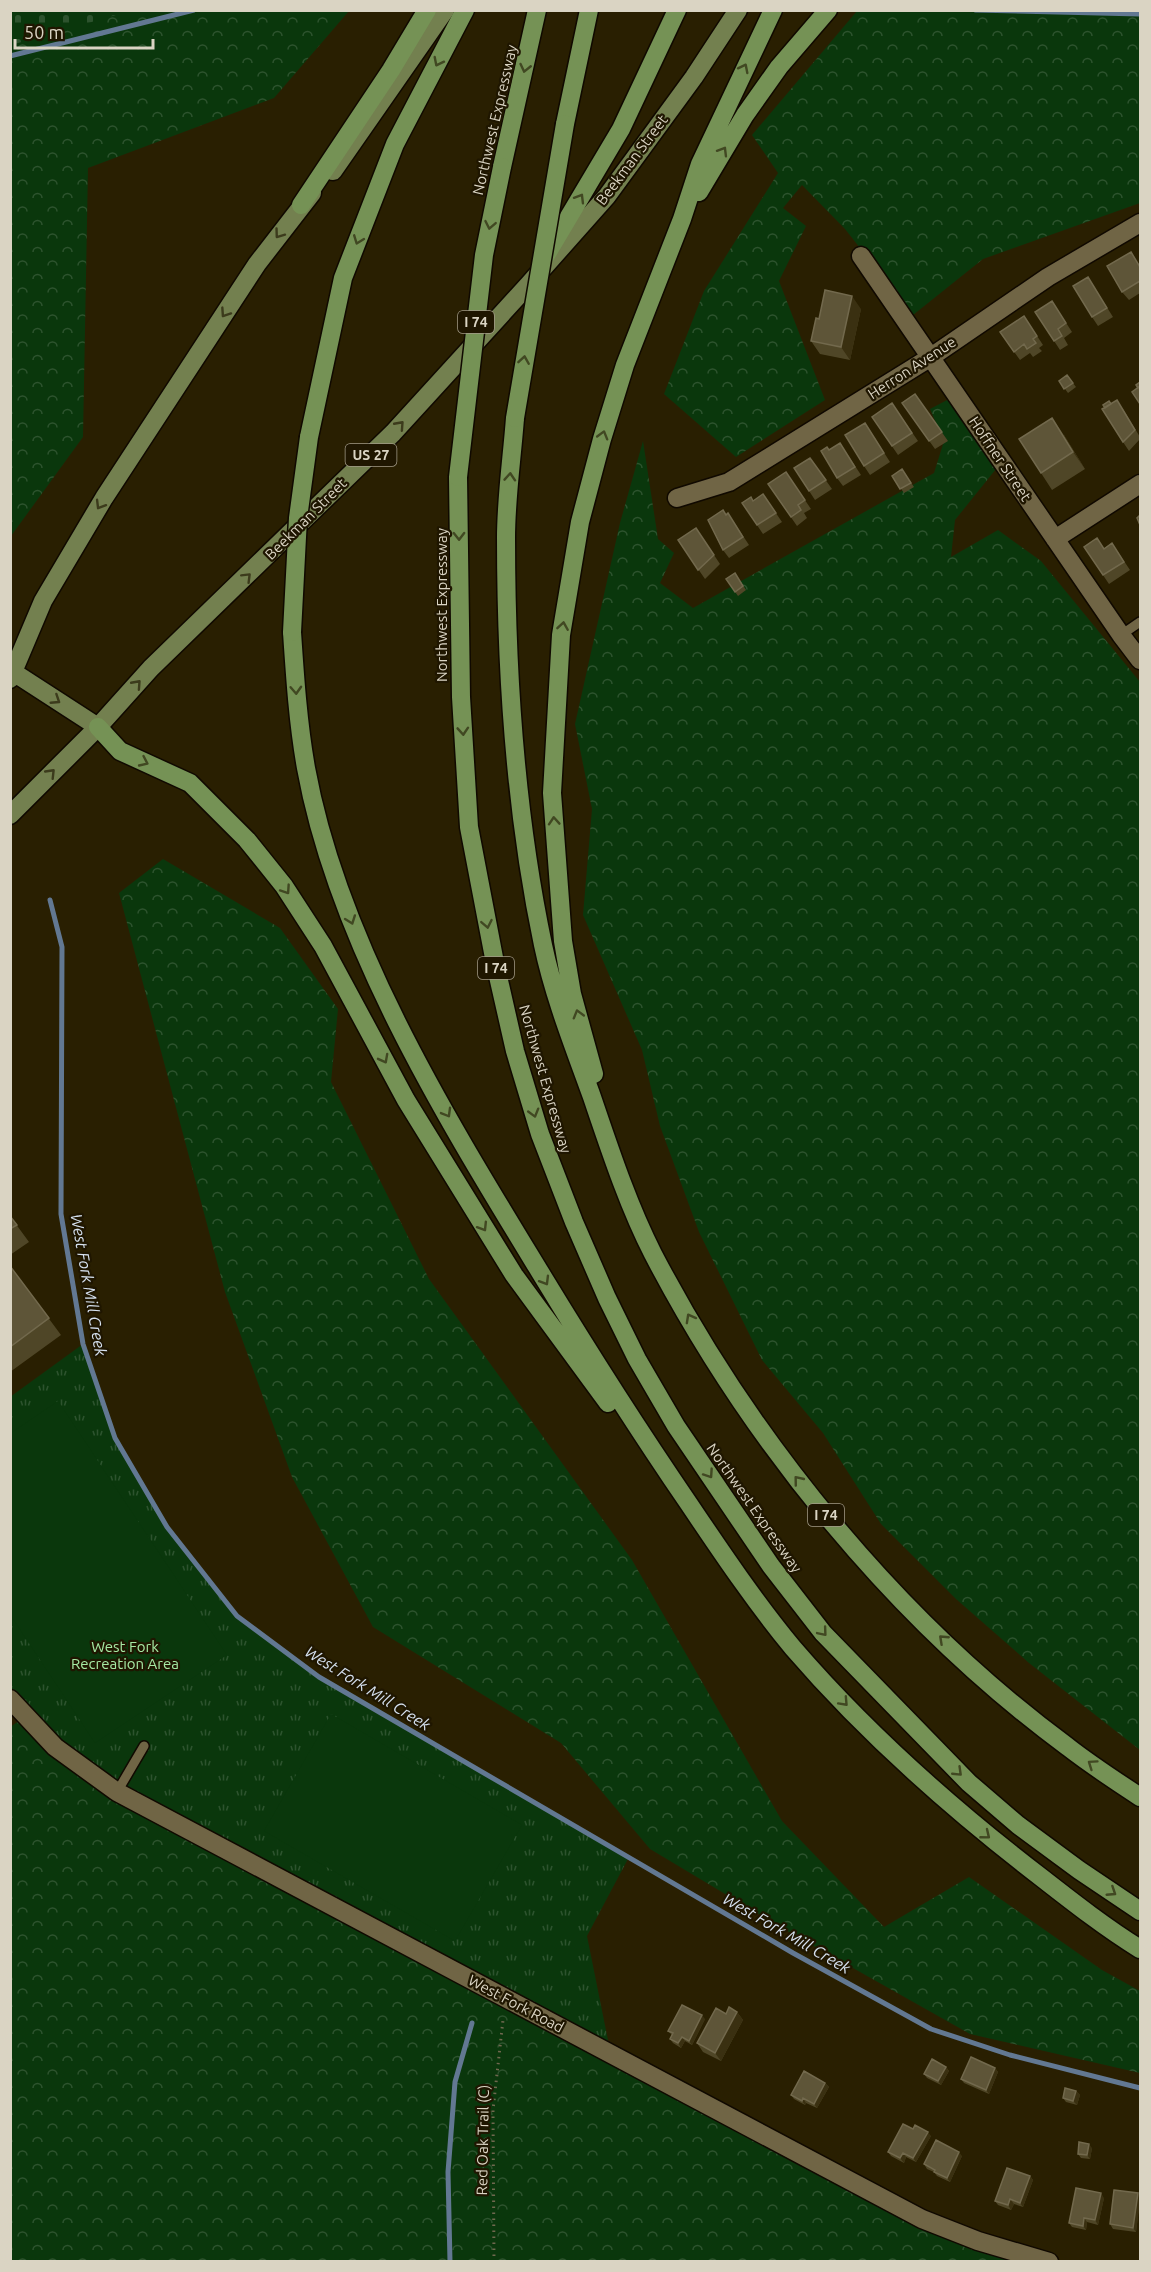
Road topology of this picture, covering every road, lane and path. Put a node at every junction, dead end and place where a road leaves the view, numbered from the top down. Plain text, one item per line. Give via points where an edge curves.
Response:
1 (427, 10) edge
2 (445, 10) edge
3 (465, 10) edge
4 (537, 10) edge
5 (589, 10) edge
6 (677, 10) edge
7 (738, 10) edge
8 (773, 10) edge
9 (828, 10) edge
10 (301, 204) junction
11 (682, 219) junction
12 (1140, 224) edge
13 (861, 256) dead end
14 (529, 284) junction
15 (931, 357) junction
16 (1140, 484) edge
17 (677, 498) dead end
18 (1054, 539) junction
19 (1140, 622) edge
20 (1120, 635) junction
21 (1140, 660) edge
22 (12, 674) edge
23 (98, 728) junction
24 (10, 815) edge
25 (611, 1152) junction
26 (649, 1445) junction
27 (10, 1699) edge
28 (144, 1746) dead end
29 (117, 1792) junction
30 (1140, 1797) edge
31 (1140, 1911) edge
32 (1140, 1949) edge
33 (503, 2020) dead end
34 (494, 2262) edge
35 (1049, 2262) edge

1 - 10 highway
2 - 10 main road via 336,168
3 -> 26 highway, bridge via 395,144 343,278 309,437 298,518 292,632 296,703 306,771 325,845 352,925 385,998 498,1203
4 -> 31 highway, Northwest Expressway / I 74, bridge via 484,255 458,477 460,697 469,826 515,1051 540,1134 574,1222 637,1359 676,1426 771,1566 822,1633 969,1783 1062,1857
25 -> 5 highway, I 74, bridge via 566,1026 544,948 524,837 511,698 506,535 515,418 565,124
14 -> 6 highway, US 27 via 621,129
7 - 14 main road, Beekman Street via 694,78 607,196
11 -> 8 highway via 700,164
11 -> 9 highway via 745,115 779,67
10 -> 22 main road via 104,498 43,601
25 -> 11 highway via 563,941 552,793 561,634 580,522 602,439 628,355
12 - 15 street, Herron Avenue via 1048,277
13 - 15 street, Hoffner Street
23 -> 14 main road, Beekman Street / US 27 via 151,668 393,433
15 - 17 street, Herron Avenue via 729,482
15 - 18 street, Hoffner Street
16 - 18 street
18 - 20 street, Hoffner Street
19 - 20 lane
20 - 21 street, Hoffner Street
22 -> 23 main road
24 -> 23 main road, Beekman Street / US 27
23 -> 26 highway via 120,751 190,783 247,840 284,886 323,946 406,1100 514,1275 612,1408
30 -> 25 highway, I 74 via 1066,1746 992,1685 913,1611 800,1483 713,1360 652,1251
26 -> 32 highway via 747,1590 795,1649 890,1751 988,1837
27 - 29 street, West Fork Road via 55,1747
28 - 29 lane
29 - 35 street, West Fork Road via 922,2219
33 - 34 path, Red Oak Trail (C) via 493,2110

